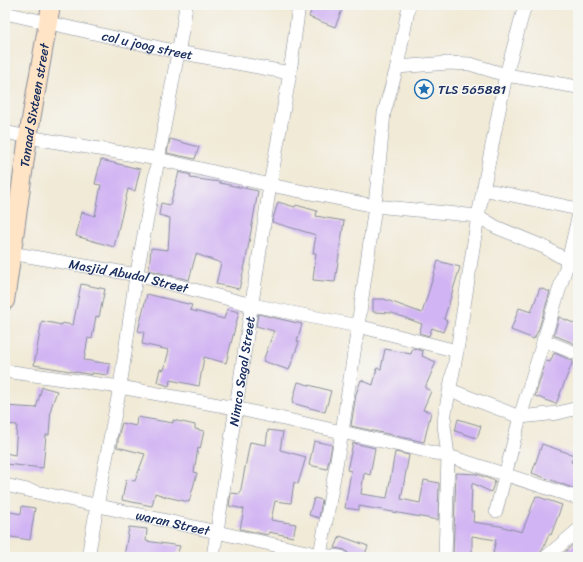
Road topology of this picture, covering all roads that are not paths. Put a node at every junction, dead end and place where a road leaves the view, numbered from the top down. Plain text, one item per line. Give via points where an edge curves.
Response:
1 (186, 5) edge
2 (300, 5) edge
3 (409, 5) edge
4 (525, 5) edge
5 (5, 13) edge
6 (49, 13) edge
7 (178, 52) junction
8 (397, 67) junction
9 (290, 73) junction
10 (506, 75) junction
11 (578, 87) edge
12 (5, 132) edge
13 (28, 137) junction
14 (158, 159) junction
15 (270, 185) junction
16 (483, 189) junction
17 (375, 206) junction
18 (578, 209) edge
19 (478, 216) junction
20 (578, 218) edge
21 (8, 252) edge
22 (573, 263) edge
23 (137, 275) junction
24 (5, 301) edge
25 (252, 304) junction
26 (358, 326) junction
27 (543, 340) junction
28 (457, 351) junction
29 (578, 354) edge
30 (5, 371) edge
31 (120, 387) junction
32 (450, 390) junction
33 (236, 408) junction
34 (578, 408) edge
35 (520, 417) junction
36 (342, 432) junction
37 (448, 456) junction
38 (505, 474) junction
39 (5, 485) edge
40 (578, 498) edge
41 (97, 506) junction
42 (496, 511) dead end
43 (578, 530) edge
44 (218, 531) junction
45 (320, 555) junction
46 (88, 557) edge
47 (213, 557) edge
48 (341, 557) edge
49 (445, 557) edge
50 (546, 557) edge

1 - 7 street
2 - 9 street, Nimco Sagal Street
3 - 8 street
4 - 10 street
5 - 6 street, col u joog street
6 - 7 street, col u joog street
6 - 13 street, Tanaad Sixteen street
7 - 9 street, col u joog street
7 - 14 street
8 - 10 street via 470,64
8 - 17 street via 384,114
9 - 15 street, Nimco Sagal Street
10 - 11 street
10 - 16 street
12 - 13 street
13 - 14 street
13 - 21 street, Tanaad Sixteen street
14 - 15 street
14 - 23 street
15 - 17 street
15 - 25 street, Nimco Sagal Street
16 - 18 street
16 - 19 street
17 - 19 street
17 - 26 street
19 - 22 street
19 - 28 street
20 - 22 street
21 - 23 street, Masjid Abudal Street
21 - 24 street, Tanaad Sixteen street
22 - 27 street
23 - 25 street, Masjid Abudal Street
23 - 31 street
25 - 26 street, Masjid Abudal Street
25 - 33 street, Nimco Sagal Street
26 - 28 street, Masjid Abudal Street
26 - 36 street
27 - 29 street
27 - 35 street
28 - 32 street
30 - 31 street
31 - 33 street
31 - 41 street
32 - 35 street
32 - 37 street via 444,425
33 - 36 street
33 - 44 street, Nimco Sagal Street
34 - 35 street
35 - 38 street
36 - 37 street
36 - 45 street
37 - 38 street
37 - 49 street
38 - 40 street
38 - 42 street
39 - 41 street, waran Street
41 - 44 street, waran Street
41 - 46 street
43 - 50 street
44 - 45 street, waran Street
44 - 47 street, Nimco Sagal Street
45 - 48 street, waran Street

